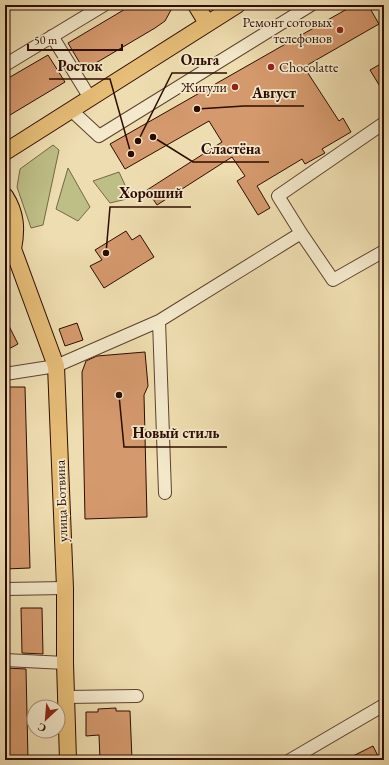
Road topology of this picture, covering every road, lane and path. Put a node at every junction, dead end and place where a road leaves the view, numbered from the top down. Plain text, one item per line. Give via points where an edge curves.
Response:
1 (104, 5) edge
2 (196, 5) edge
3 (237, 5) edge
4 (311, 5) edge
5 (207, 23) junction
6 (52, 36) junction
7 (5, 64) edge
8 (90, 98) junction
9 (71, 110) junction
10 (384, 123) edge
11 (5, 152) edge
12 (5, 196) edge
13 (301, 233) junction
14 (9, 242) edge
15 (384, 251) edge
16 (159, 321) junction
17 (56, 366) junction
18 (5, 374) edge
19 (165, 493) dead end
20 (5, 588) edge
21 (65, 588) junction
22 (5, 660) edge
23 (65, 663) junction
24 (136, 696) dead end
25 (66, 697) junction
26 (384, 705) edge
27 (68, 760) edge
28 (290, 760) edge

1 - 6 street
2 - 5 main road
3 - 5 main road
4 - 9 street via 99,136
5 - 8 main road
6 - 7 street
6 - 8 street
8 - 9 main road
9 - 11 main road
10 - 13 street via 278,196
12 - 14 main road, улица Ботвина via 12,207 17,230
13 - 15 street via 333,280
13 - 16 street
14 - 17 main road, улица Ботвина
16 - 17 street
16 - 19 street
17 - 18 street
17 - 21 main road, улица Ботвина
20 - 21 street
21 - 23 main road, улица Ботвина
22 - 23 street
23 - 25 main road, улица Ботвина
24 - 25 street
25 - 27 main road, улица Ботвина
26 - 28 street

